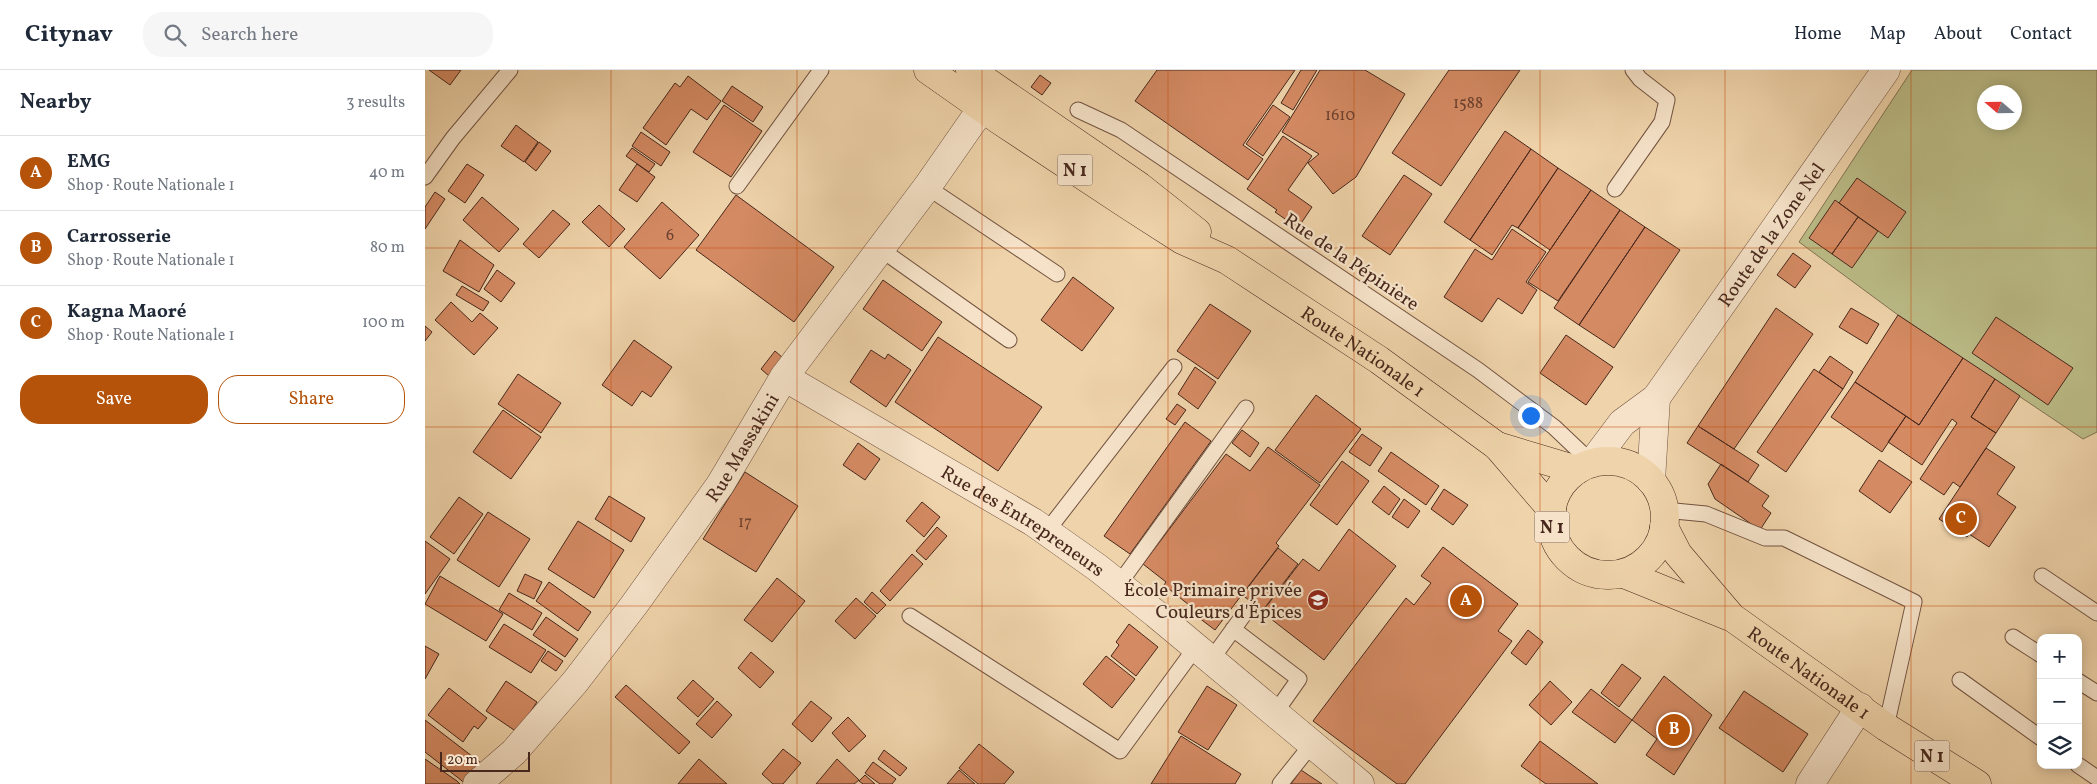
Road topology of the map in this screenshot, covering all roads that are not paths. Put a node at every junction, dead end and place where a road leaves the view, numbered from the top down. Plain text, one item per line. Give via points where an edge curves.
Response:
1 (510, 70) edge
2 (821, 70) edge
3 (928, 70) edge
4 (970, 70) edge
5 (1633, 70) edge
6 (1886, 70) edge
7 (987, 103) junction
8 (1078, 110) dead end
9 (425, 177) edge
10 (737, 186) dead end
11 (927, 187) junction
12 (1615, 189) dead end
13 (879, 248) junction
14 (1227, 260) junction
15 (1057, 274) dead end
16 (1009, 340) dead end
17 (1174, 367) dead end
18 (784, 377) junction
19 (1656, 398) junction
20 (1246, 408) dead end
21 (1497, 446) junction
22 (1585, 467) junction
23 (1651, 481) junction
24 (1551, 510) junction
25 (1664, 518) junction
26 (1047, 531) junction
27 (1624, 574) junction
28 (2042, 576) dead end
29 (1119, 584) junction
30 (1245, 613) dead end
31 (2097, 614) edge
32 (910, 616) dead end
33 (1733, 618) junction
34 (1233, 629) junction
35 (2013, 637) dead end
36 (2037, 653) edge
37 (1204, 654) junction
38 (1960, 680) dead end
39 (2082, 684) edge
40 (2097, 693) edge
41 (1860, 707) junction
42 (1275, 713) junction
43 (1886, 727) junction
44 (2037, 735) edge
45 (1312, 744) junction
46 (2082, 768) edge
47 (2097, 779) edge
48 (477, 784) edge
49 (1281, 784) edge
50 (1360, 784) edge
51 (1810, 784) edge
52 (1948, 784) edge
53 (1977, 784) edge
54 (2094, 784) edge

1 - 9 lane
2 - 10 lane
3 - 7 main road, Route Nationale 1 / N 1
4 - 14 main road, Route Nationale 1 / N 1 via 1139,186 1190,225
5 - 12 lane via 1667,100 1663,122
6 - 19 street, Route de la Zone Nel
7 - 11 street, Rue Massakini
7 - 14 main road, Route Nationale 1 / N 1 via 1182,240
8 - 22 lane, Rue de la Pépinière via 1121,130 1478,370 1554,427
11 - 13 street, Rue Massakini
11 - 15 lane
13 - 16 lane
13 - 18 street, Rue Massakini
14 - 21 main road, Route Nationale 1 / N 1 via 1379,360
17 - 26 lane
18 - 26 street, Rue des Entrepreneurs
18 - 48 street, Rue Massakini via 720,485 587,667 514,752
19 - 22 street, Route de la Zone Nel via 1622,423
19 - 23 street
20 - 29 lane
21 - 22 main road, Route Nationale 1 / N 1
21 - 24 main road, Route Nationale 1 / N 1
22 - 23 main road, Route Nationale 1 / N 1 via 1608,461 1624,463
22 - 24 main road, Route Nationale 1 / N 1 via 1565,481
23 - 25 main road, Route Nationale 1 / N 1 via 1660,494
24 - 27 main road, Route Nationale 1 / N 1 via 1556,543 1577,567 1608,576
25 - 27 main road via 1660,542 1651,556
25 - 33 main road, Route Nationale 1 / N 1 via 1678,554
25 - 43 lane via 1706,514 1765,538 1784,538 1914,602
26 - 29 street, Rue des Entrepreneurs
27 - 33 main road, Route Nationale 1 / N 1
28 - 31 lane
29 - 37 street, Rue des Entrepreneurs
30 - 34 lane
32 - 37 lane via 1120,751
33 - 41 main road, Route Nationale 1 / N 1
34 - 37 lane
34 - 42 lane via 1299,678
35 - 36 lane
37 - 42 street, Rue des Entrepreneurs
38 - 44 lane
39 - 40 lane
41 - 43 main road, Route Nationale 1 / N 1
41 - 51 street
42 - 45 street, Rue des Entrepreneurs
43 - 52 main road, Route Nationale 1 / N 1
43 - 53 main road, Route Nationale 1 / N 1
45 - 49 lane
45 - 50 street, Rue des Entrepreneurs
46 - 47 lane
47 - 54 lane

